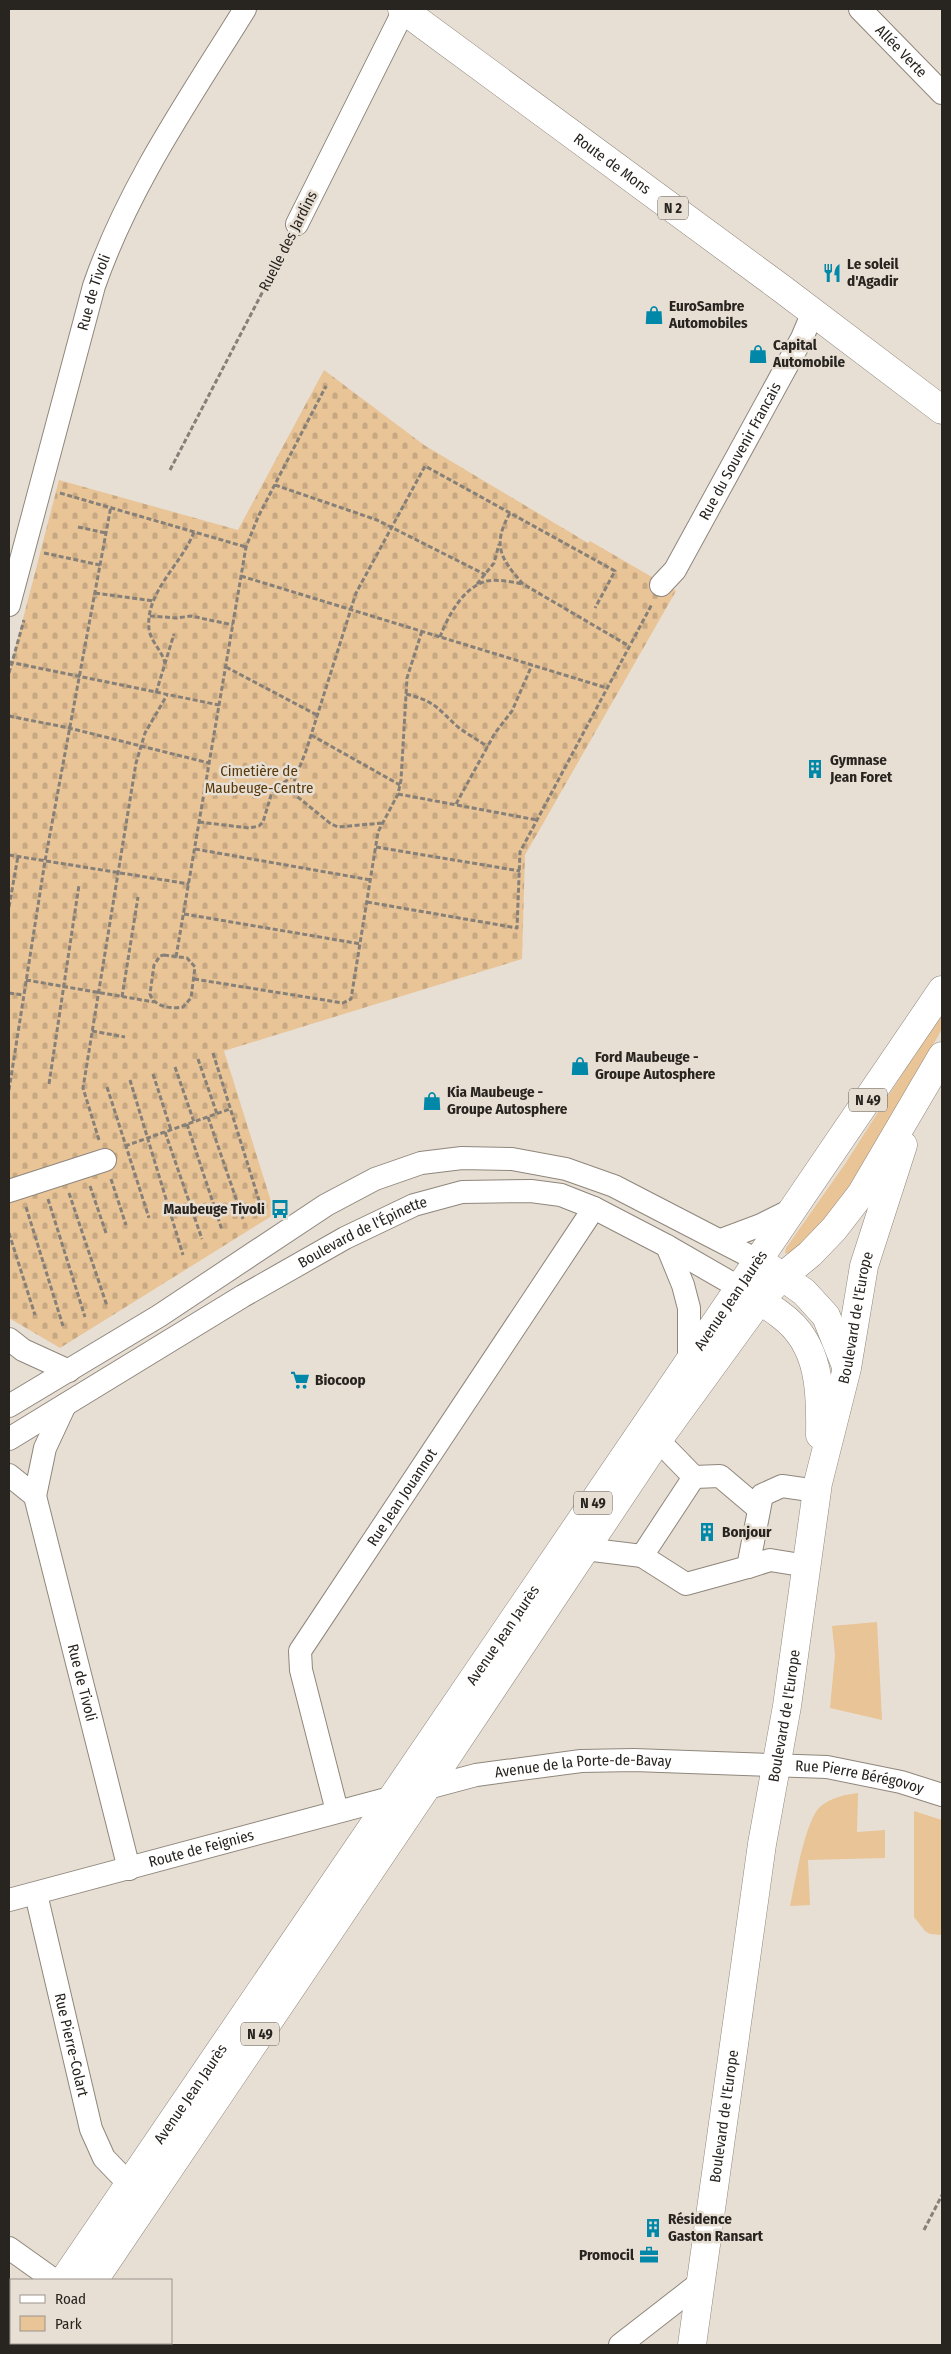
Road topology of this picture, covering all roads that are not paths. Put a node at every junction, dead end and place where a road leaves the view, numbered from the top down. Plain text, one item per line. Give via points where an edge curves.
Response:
1 (245, 9) edge
2 (403, 9) edge
3 (860, 9) edge
4 (942, 93) edge
5 (297, 224) road end
6 (813, 312) junction
7 (942, 410) edge
8 (661, 586) road end
9 (17, 611) edge
10 (942, 990) edge
11 (942, 1056) edge
12 (919, 1095) junction
13 (104, 1157) road end
14 (14, 1189) edge
15 (594, 1208) junction
16 (793, 1209) junction
17 (721, 1240) junction
18 (667, 1246) junction
19 (759, 1261) junction
20 (783, 1276) junction
21 (750, 1294) junction
22 (9, 1339) edge
23 (689, 1361) junction
24 (847, 1368) junction
25 (69, 1371) junction
26 (65, 1404) junction
27 (9, 1406) edge
28 (9, 1439) edge
29 (658, 1440) junction
30 (9, 1475) edge
31 (694, 1478) junction
32 (817, 1487) junction
33 (35, 1496) junction
34 (759, 1509) junction
35 (585, 1550) junction
36 (642, 1556) junction
37 (748, 1566) junction
38 (807, 1566) junction
39 (776, 1766) junction
40 (426, 1788) junction
41 (942, 1795) edge
42 (393, 1797) junction
43 (337, 1811) junction
44 (129, 1869) junction
45 (36, 1894) junction
46 (9, 1900) edge
47 (130, 2186) junction
48 (9, 2248) edge
49 (53, 2279) edge
50 (65, 2279) edge
51 (95, 2279) edge
52 (700, 2282) junction
53 (620, 2345) edge
54 (692, 2345) edge

1 - 9 street, Rue de Tivoli via 135,188 105,254 94,286
2 - 5 street, Ruelle des Jardins
2 - 6 main road, Route de Mons / N 2
3 - 4 street, Allée Verte
6 - 7 main road, Route de Mons / N 2
6 - 8 street, Rue du Souvenir Francais via 802,338 685,552
10 - 16 main road, Avenue Jean Jaurès / N 49
11 - 12 main road, Avenue Jean Jaurès / N 49
12 - 20 main road, Avenue Jean Jaurès / N 49 via 861,1194 834,1229
12 - 24 main road, Boulevard de l'Europe via 864,1266
13 - 14 street
15 - 18 street, Boulevard de l'Épinette
15 - 26 street, Boulevard de l'Épinette via 561,1195 531,1191 462,1192 414,1205 345,1238 243,1296
15 - 43 street, Rue Jean Jouannot via 300,1651 301,1670
16 - 17 street
16 - 19 main road, Avenue Jean Jaurès / N 49
17 - 19 street
17 - 25 street via 614,1186 566,1169 512,1158 462,1158 421,1163 375,1179 326,1205 159,1316
18 - 21 street, Boulevard de l'Épinette
18 - 23 street via 689,1308
19 - 20 main road
19 - 21 main road, Avenue Jean Jaurès / N 49
20 - 21 main road, Avenue Jean Jaurès / N 49
20 - 24 main road via 804,1292 826,1316
21 - 23 main road, Avenue Jean Jaurès / N 49
21 - 29 main road, Avenue Jean Jaurès / N 49
21 - 32 main road via 784,1316 809,1348 817,1371 820,1411
22 - 25 street via 23,1350
23 - 42 main road, Avenue Jean Jaurès / N 49
24 - 32 main road, Boulevard de l'Europe
25 - 27 street
26 - 28 street, Boulevard de l'Épinette
26 - 33 street, Rue de Tivoli via 46,1448
29 - 31 street
29 - 35 main road, Avenue Jean Jaurès / N 49
30 - 33 street
31 - 34 street via 720,1476
31 - 36 street
32 - 34 street via 782,1486 762,1495
32 - 38 main road, Boulevard de l'Europe
33 - 44 street, Rue de Tivoli
34 - 37 street
35 - 36 street
35 - 40 main road, Avenue Jean Jaurès / N 49
36 - 37 street via 686,1584
37 - 38 street via 770,1560
38 - 39 main road, Boulevard de l'Europe
39 - 40 street, Avenue de la Porte-de-Bavay via 581,1761 476,1775
39 - 41 street, Rue Pierre Bérégovoy via 827,1767 901,1782
39 - 52 main road, Boulevard de l'Europe
40 - 42 street, Avenue de la Porte-de-Bavay
40 - 51 main road, Avenue Jean Jaurès / N 49
42 - 43 street, Route de Feignies
42 - 47 main road, Avenue Jean Jaurès / N 49
43 - 44 street, Route de Feignies
44 - 45 street, Route de Feignies
45 - 46 street, Route de Feignies
45 - 47 street, Rue Pierre-Colart via 91,2129 104,2158
47 - 50 main road, Avenue Jean Jaurès / N 49
48 - 49 street
52 - 53 street
52 - 54 main road, Boulevard de l'Europe

